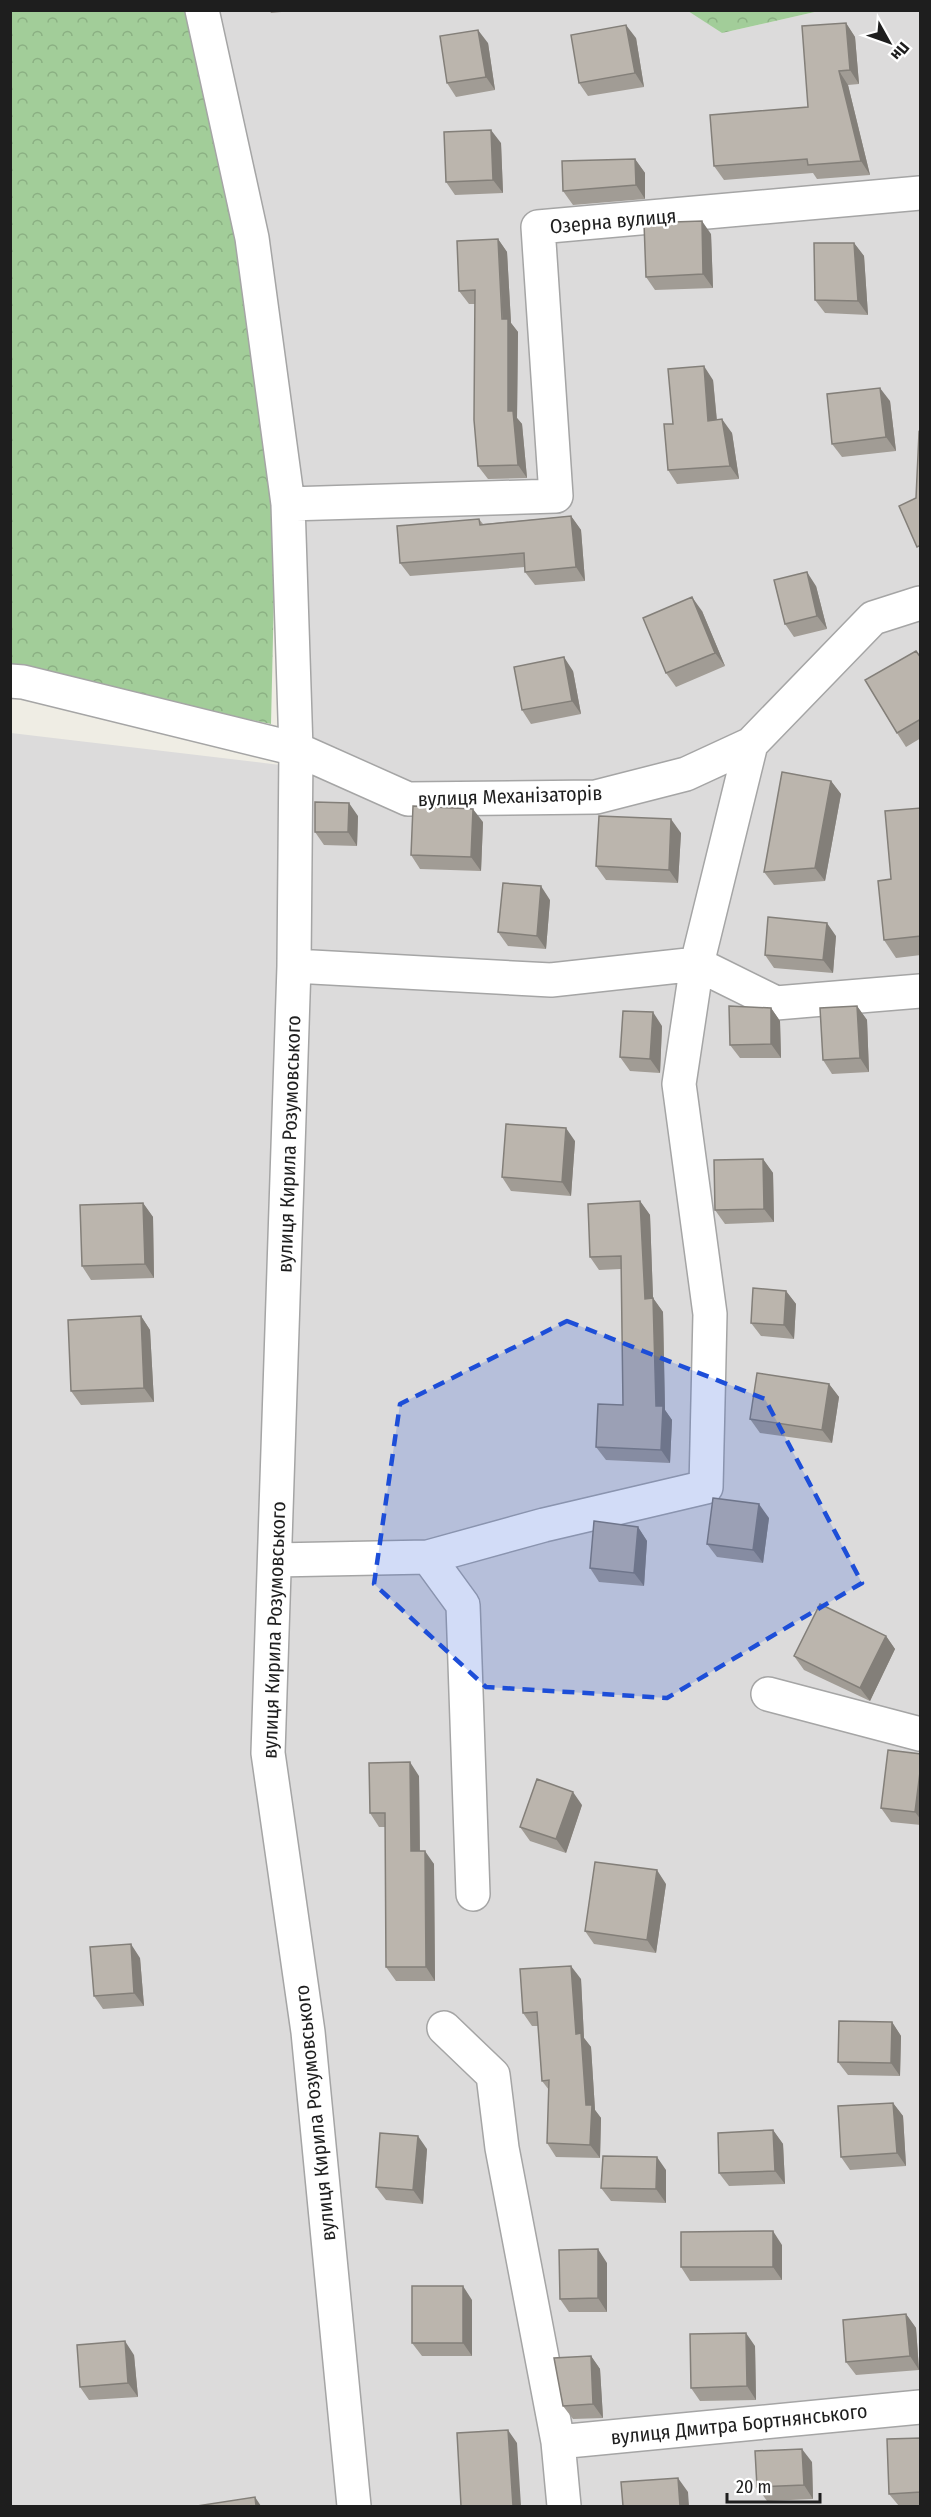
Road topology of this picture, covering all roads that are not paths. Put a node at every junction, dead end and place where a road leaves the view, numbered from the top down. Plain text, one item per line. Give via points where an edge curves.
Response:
1 (202, 10) edge
2 (921, 193) edge
3 (288, 504) junction
4 (921, 603) edge
5 (10, 681) edge
6 (751, 744) junction
7 (296, 749) junction
8 (696, 964) junction
9 (294, 966) junction
10 (921, 991) edge
11 (428, 1557) junction
12 (275, 1560) junction
13 (768, 1695) dead end
14 (921, 1734) edge
15 (473, 1894) dead end
16 (444, 2028) dead end
17 (921, 2407) edge
18 (558, 2442) junction
19 (354, 2506) edge
20 (564, 2506) edge

1 - 3 street, вулиця Кирила Розумовського via 252,238
2 - 3 street, Озерна вулиця via 538,227 556,496
3 - 7 street, вулиця Кирила Розумовського
4 - 6 street, вулиця Механізаторів via 873,618
5 - 7 street, вулиця Механізаторів
6 - 7 street, вулиця Механізаторів via 686,774 596,797 561,798 408,799
6 - 8 street
7 - 9 street, вулиця Кирила Розумовського
8 - 9 street via 552,981
8 - 10 street via 776,1003
8 - 11 street via 679,1084 710,1314 706,1487
9 - 12 street, вулиця Кирила Розумовського
11 - 12 street
11 - 15 street via 463,1605
12 - 19 street, вулиця Кирила Розумовського via 268,1753 308,2032
13 - 14 street
16 - 18 street via 493,2075 502,2148
17 - 18 street, вулиця Дмитра Бортнянського
18 - 20 street

